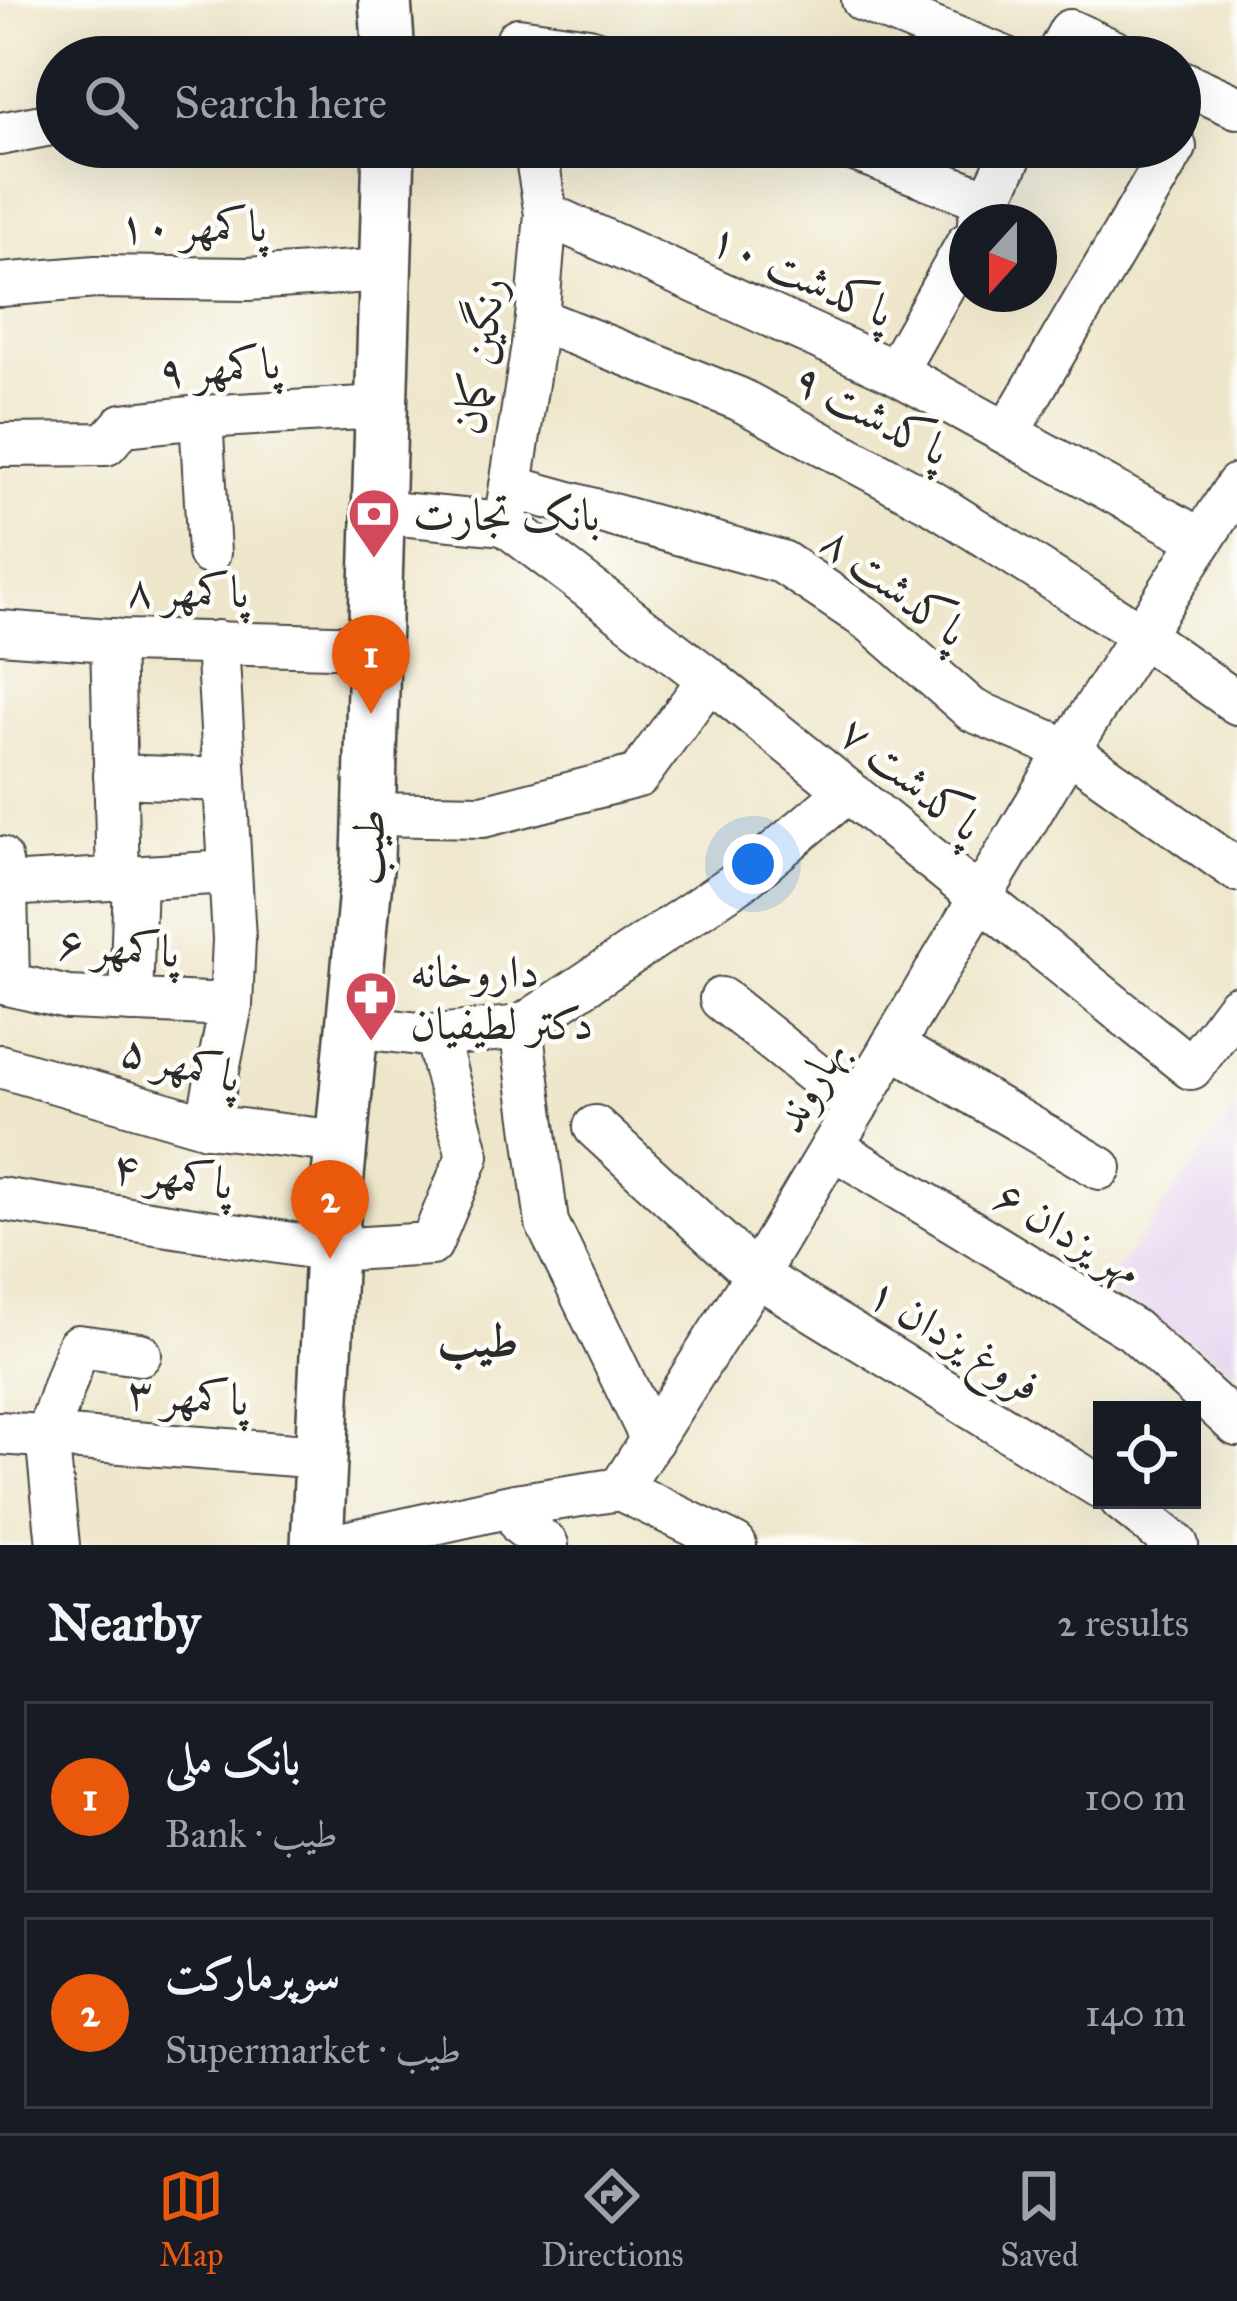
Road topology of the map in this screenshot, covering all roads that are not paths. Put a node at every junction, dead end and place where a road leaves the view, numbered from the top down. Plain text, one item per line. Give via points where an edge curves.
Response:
1 (385, 0) edge
2 (863, 0) edge
3 (388, 36) edge
4 (951, 36) edge
5 (36, 127) edge
6 (0, 134) edge
7 (388, 168) edge
8 (538, 168) edge
9 (892, 168) edge
10 (1005, 168) edge
11 (1163, 168) edge
12 (968, 204) edge
13 (989, 204) edge
14 (546, 214) junction
15 (386, 270) junction
16 (949, 276) edge
17 (0, 285) edge
18 (537, 319) junction
19 (896, 372) junction
20 (381, 407) junction
21 (201, 417) junction
22 (1008, 432) junction
23 (0, 446) edge
24 (1237, 485) edge
25 (508, 506) junction
26 (379, 512) junction
27 (1202, 539) junction
28 (209, 553) dead end
29 (0, 632) edge
30 (1140, 634) junction
31 (112, 640) junction
32 (217, 641) junction
33 (374, 647) junction
34 (709, 679) junction
35 (1237, 703) edge
36 (1068, 750) junction
37 (116, 776) junction
38 (225, 780) junction
39 (848, 791) junction
40 (369, 814) junction
41 (1237, 870) edge
42 (3, 871) edge
43 (230, 872) junction
44 (126, 879) junction
45 (979, 897) junction
46 (4, 983) edge
47 (721, 999) dead end
48 (131, 1001) junction
49 (230, 1005) junction
50 (1237, 1007) edge
51 (352, 1026) junction
52 (521, 1027) junction
53 (436, 1036) junction
54 (892, 1046) junction
55 (0, 1066) edge
56 (856, 1107) junction
57 (207, 1126) junction
58 (596, 1127) dead end
59 (341, 1142) junction
60 (832, 1147) junction
61 (1100, 1168) dead end
62 (0, 1198) edge
63 (331, 1250) junction
64 (756, 1275) junction
65 (140, 1354) dead end
66 (1237, 1426) edge
67 (0, 1433) edge
68 (46, 1436) junction
69 (652, 1440) junction
70 (321, 1457) junction
71 (1093, 1482) edge
72 (620, 1489) junction
73 (1132, 1509) edge
74 (524, 1530) edge
75 (385, 1540) edge
76 (58, 1545) edge
77 (317, 1545) edge
78 (336, 1545) edge
79 (735, 1545) edge
80 (1177, 1545) edge

1 - 3 main road
2 - 4 street
5 - 6 street
7 - 15 main road, طیب
8 - 14 street, رنگین کمان
9 - 12 street
10 - 13 street
11 - 22 street
14 - 18 street, رنگین کمان
14 - 19 street, پاکدشت ۱۰
15 - 17 street, پاکمهر ۱۰
15 - 20 main road, طیب
16 - 19 street
18 - 25 street, رنگین کمان
18 - 30 street, پاکدشت ۹ via 739,399 935,504
19 - 22 street, پاکدشت ۱۰
20 - 21 street, پاکمهر ۹
20 - 26 main road, طیب
21 - 23 street, پاکمهر ۹ via 123,425 106,444
21 - 28 street
22 - 27 street, پاکدشت ۱۰
24 - 27 street, بهاروند
25 - 26 street
25 - 34 street, پاکدشت ۷
25 - 36 street, پاکدشت ۸ via 782,562 872,622 972,710
26 - 33 main road, طیب
27 - 30 street, بهاروند
29 - 31 street, پاکمهر ۸
30 - 35 street, پاکدشت ۹
30 - 36 street, بهاروند
31 - 32 street, پاکمهر ۸
31 - 37 street
32 - 33 street, پاکمهر ۸
32 - 38 street
33 - 40 main road, طیب
34 - 39 street, پاکدشت ۷
34 - 40 street via 638,776 483,816
36 - 41 street, پاکدشت ۸
36 - 45 street, بهاروند
37 - 38 street
37 - 44 street
38 - 43 street
39 - 45 street, پاکدشت ۷
39 - 52 street via 747,876
40 - 51 main road, طیب
42 - 44 street
42 - 46 street
43 - 44 street
43 - 49 street
44 - 48 street
45 - 50 street, پاکدشت ۷ via 1191,1068
45 - 54 street, بهاروند
46 - 48 street, پاکمهر ۶
47 - 56 street
48 - 49 street, پاکمهر ۶
49 - 57 street
51 - 53 street
51 - 59 main road, طیب
52 - 53 street
52 - 69 street via 547,1223
53 - 63 street, پاکمهر ۴ via 468,1156 430,1244
54 - 56 street, بهاروند
54 - 61 street
55 - 57 street, پاکمهر ۵
56 - 60 street, بهاروند
57 - 59 street, پاکمهر ۵
58 - 64 street, فروغ یزدان ۱
59 - 63 main road, طیب
60 - 64 street, بهاروند
60 - 66 street, مهر یزدان ۶ via 1133,1330
62 - 63 street, پاکمهر ۴
63 - 70 main road, طیب
64 - 69 street, بهاروند
64 - 71 street, فروغ یزدان ۱
65 - 68 street via 78,1346
67 - 68 street, پاکمهر ۳
68 - 70 street, پاکمهر ۳
68 - 76 street
69 - 72 street, بهاروند
70 - 77 main road, طیب
72 - 74 street
72 - 79 street
73 - 80 street
74 - 75 street
75 - 78 street

